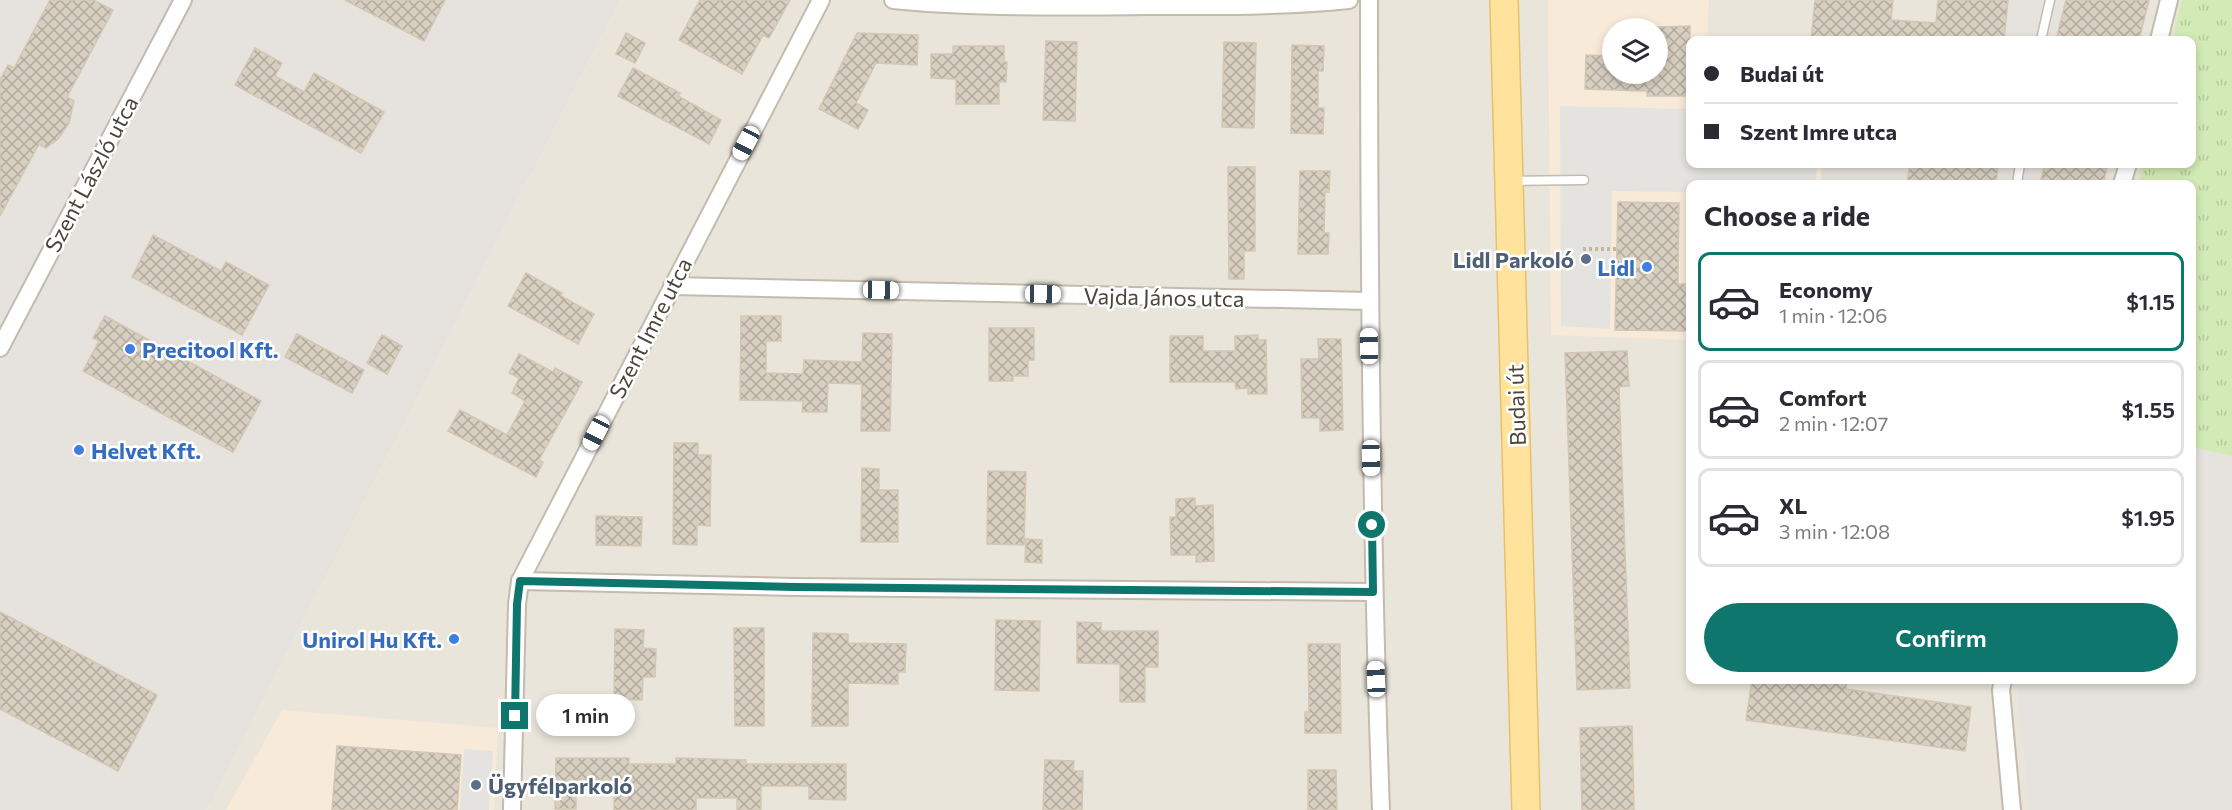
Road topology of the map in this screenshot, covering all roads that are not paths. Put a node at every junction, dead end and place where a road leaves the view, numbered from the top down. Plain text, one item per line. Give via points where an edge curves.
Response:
1 (183, 0) edge
2 (821, 0) edge
3 (893, 0) edge
4 (1350, 0) edge
5 (1369, 0) edge
6 (1504, 0) edge
7 (2050, 0) edge
8 (2169, 0) edge
9 (2042, 36) edge
10 (2160, 36) edge
11 (1509, 180) junction
12 (1584, 180) dead end
13 (672, 286) junction
14 (1369, 301) junction
15 (0, 348) edge
16 (520, 581) junction
17 (1373, 592) junction
18 (2002, 684) edge
19 (512, 810) edge
20 (1381, 810) edge
21 (1526, 810) edge
22 (2012, 810) edge

1 - 15 street, Szent László utca
2 - 13 street, Szent Imre utca
3 - 4 street via 943,5 1110,7 1296,5
5 - 14 street
6 - 11 main road, Budai út
7 - 9 lane
8 - 10 street
11 - 12 lane
11 - 21 main road, Budai út
13 - 14 street, Vajda János utca
13 - 16 street, Szent Imre utca
14 - 17 street
16 - 17 street
16 - 19 street, Szent Imre utca
17 - 20 street
18 - 22 street

